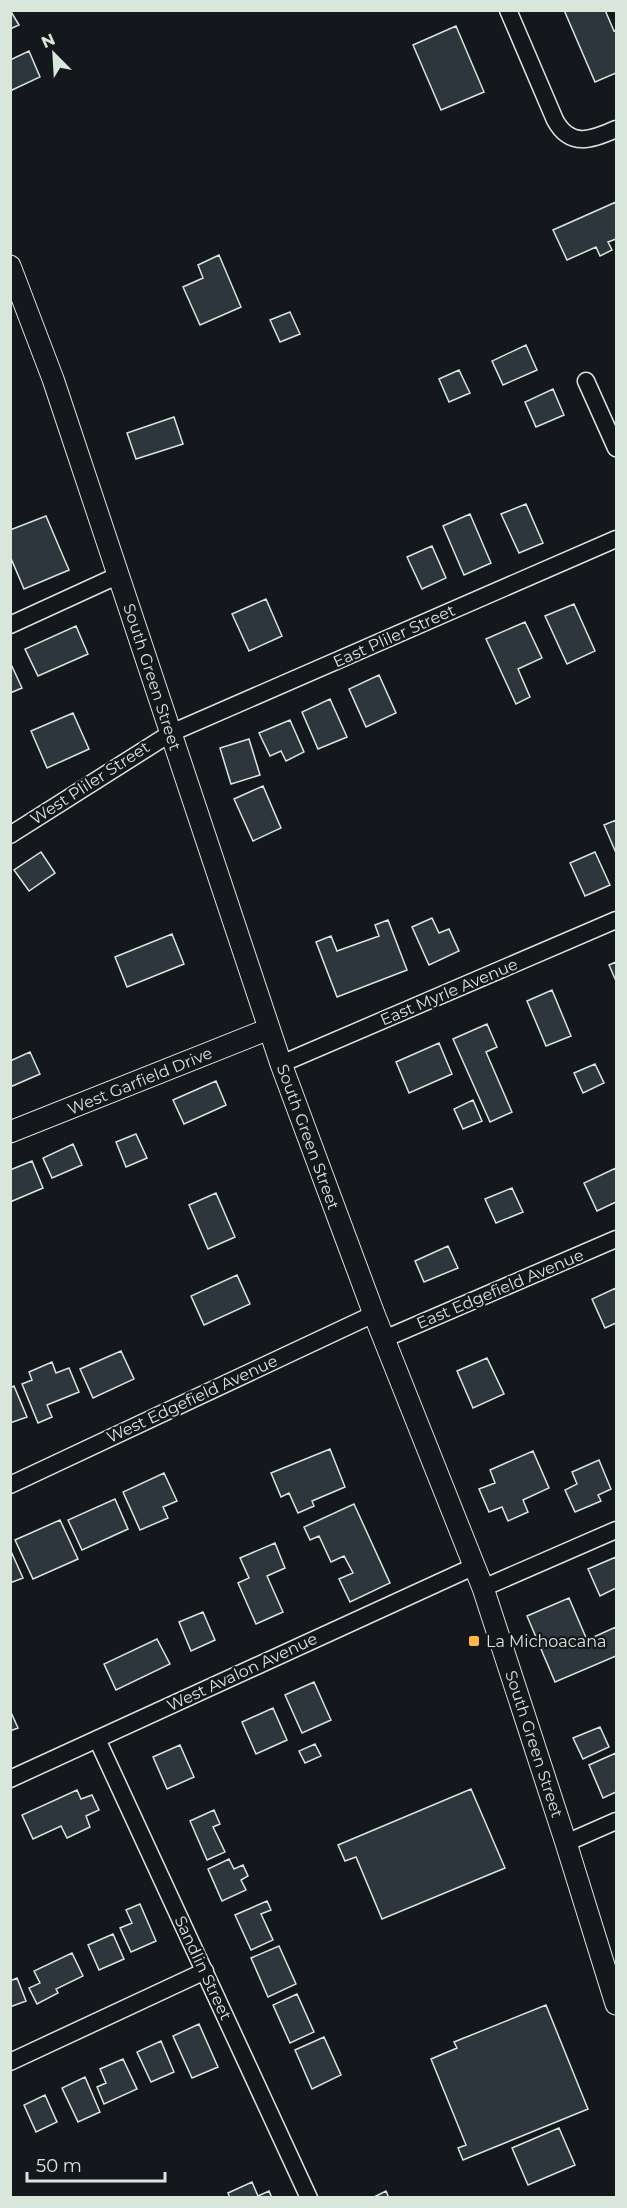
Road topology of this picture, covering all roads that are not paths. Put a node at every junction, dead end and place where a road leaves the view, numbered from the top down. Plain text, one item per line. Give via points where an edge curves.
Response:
1 (508, 10) edge
2 (616, 129) edge
3 (10, 266) edge
4 (586, 381) dead end
5 (616, 448) edge
6 (616, 539) edge
7 (119, 575) junction
8 (10, 625) edge
9 (171, 733) junction
10 (10, 835) edge
11 (616, 920) edge
12 (268, 1029) junction
13 (281, 1064) junction
14 (10, 1132) edge
15 (616, 1239) edge
16 (374, 1314) junction
17 (384, 1340) junction
18 (10, 1485) edge
19 (616, 1530) edge
20 (475, 1566) junction
21 (483, 1588) junction
22 (97, 1738) junction
23 (10, 1779) edge
24 (616, 1821) edge
25 (566, 1843) junction
26 (205, 1971) junction
27 (616, 2004) edge
28 (10, 2062) edge
29 (309, 2198) edge

1 - 2 street via 562,132 584,140
3 - 7 street, South Green Street
4 - 5 street
6 - 9 street, East Pliler Street
7 - 8 street
7 - 9 street, South Green Street
9 - 10 street, West Pliler Street
9 - 12 street, South Green Street
11 - 13 street, East Myrle Avenue
12 - 13 street, South Green Street
12 - 14 street, West Garfield Drive
13 - 16 street, South Green Street
15 - 17 street, East Edgefield Avenue
16 - 17 street, South Green Street
16 - 18 street, West Edgefield Avenue
17 - 20 street, South Green Street
19 - 21 street
20 - 21 street, South Green Street
20 - 22 street, West Avalon Avenue
21 - 25 street, South Green Street
22 - 23 street, West Avalon Avenue
22 - 26 street, Sandlin Street
24 - 25 street
25 - 27 street, South Green Street
26 - 28 street
26 - 29 street, Sandlin Street

